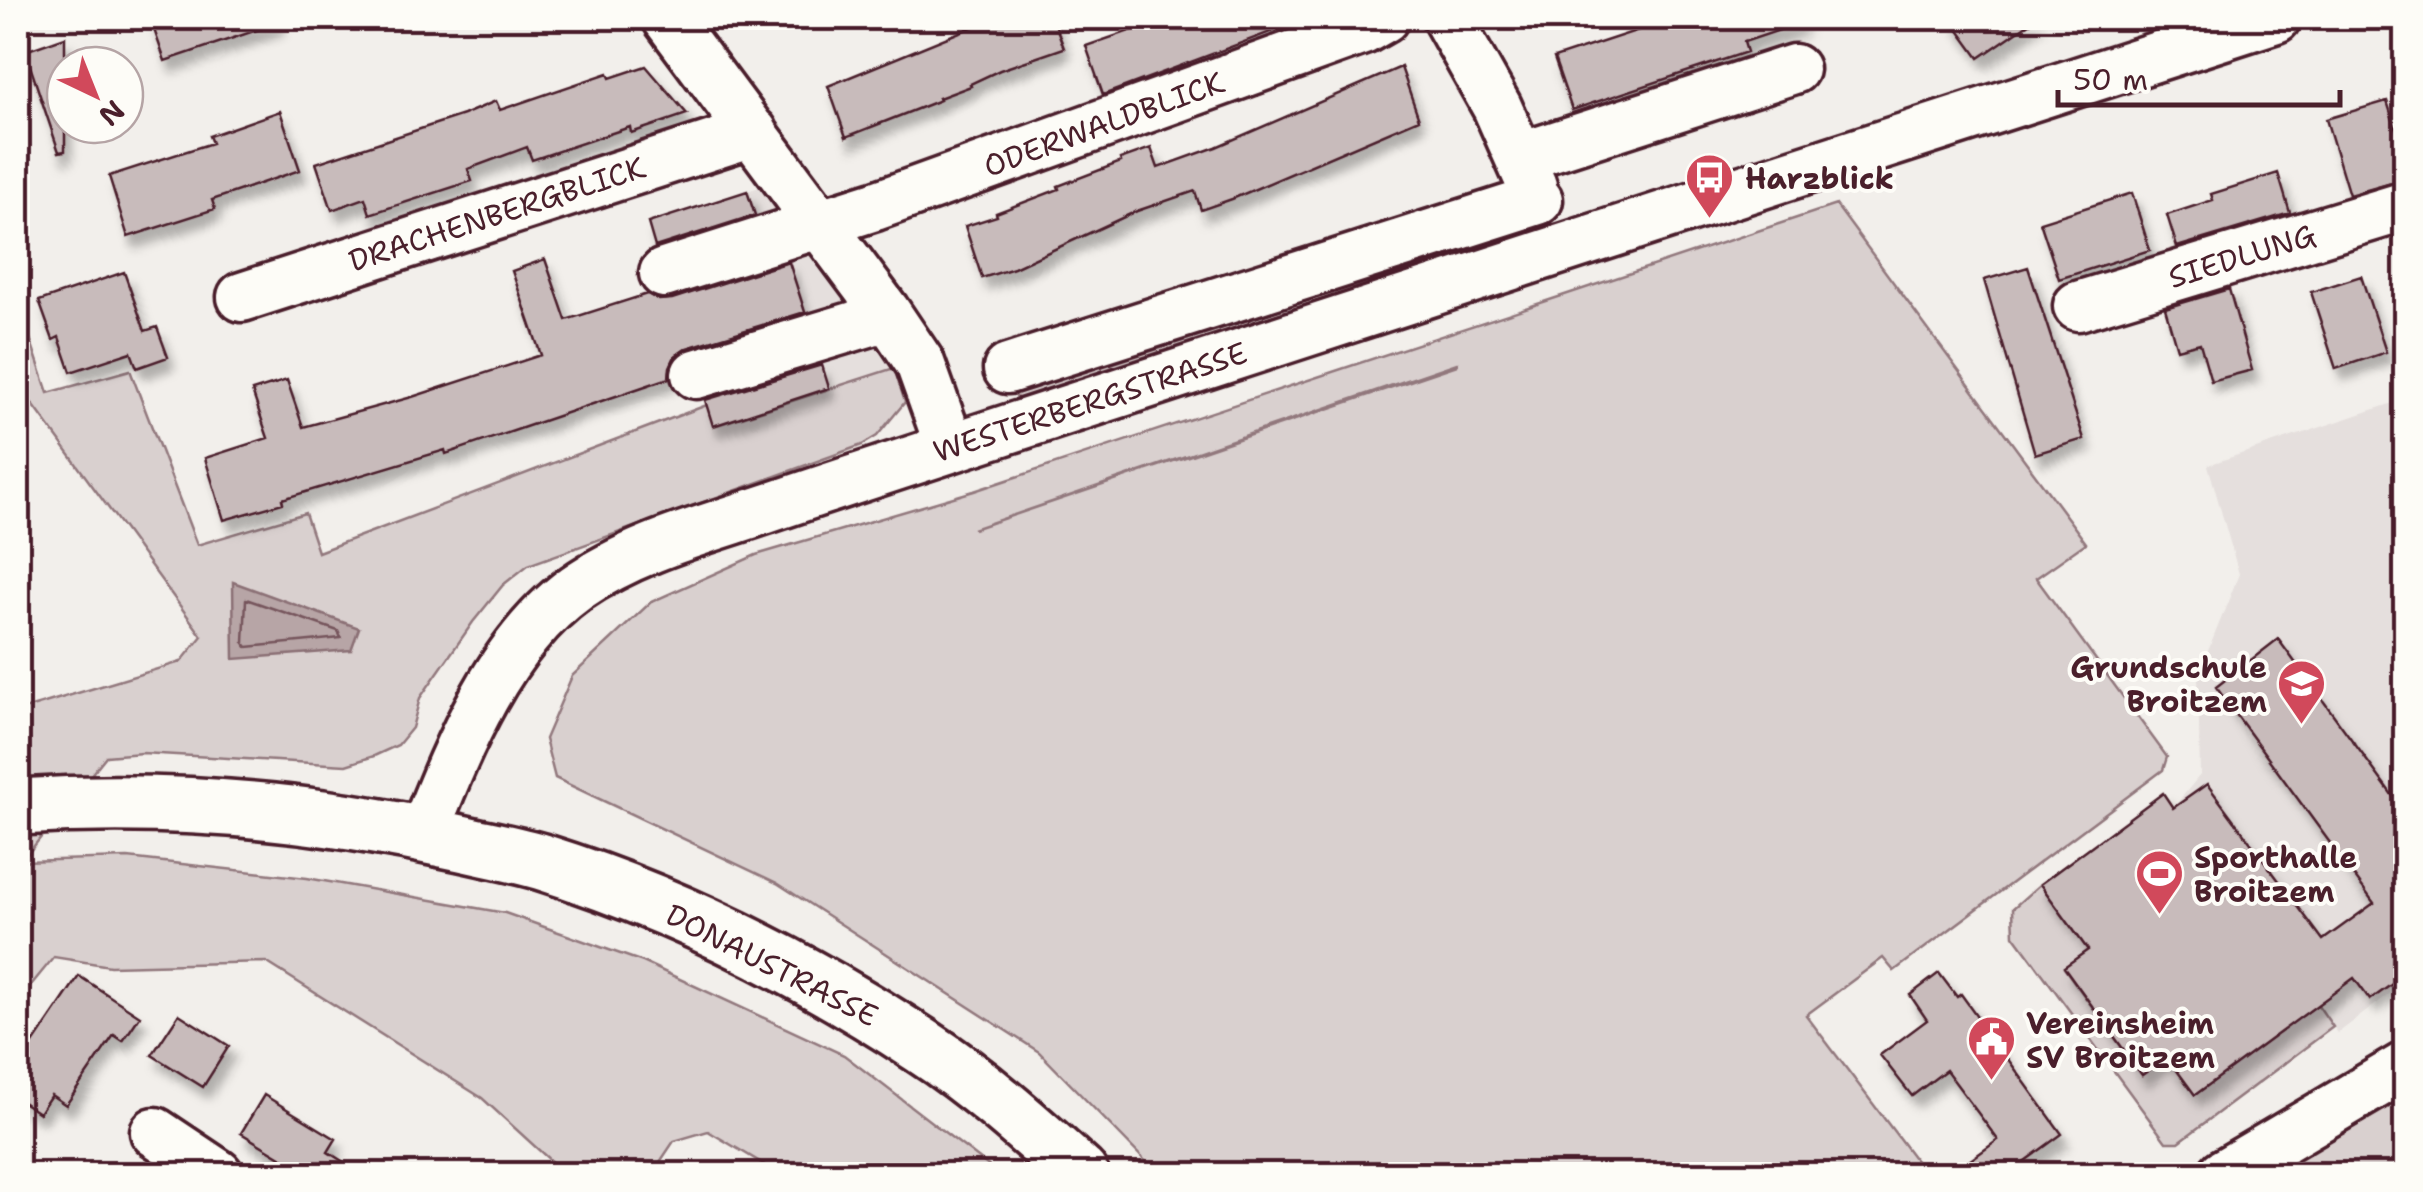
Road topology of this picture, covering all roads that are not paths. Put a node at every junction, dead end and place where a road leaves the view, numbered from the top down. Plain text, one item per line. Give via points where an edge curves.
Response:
1 (667, 18) edge
2 (1384, 18) edge
3 (1448, 18) edge
4 (2276, 18) edge
5 (1794, 69) dead end
6 (752, 132) junction
7 (1530, 179) junction
8 (2406, 206) edge
9 (821, 224) junction
10 (1556, 250) junction
11 (664, 272) dead end
12 (242, 296) dead end
13 (2078, 306) dead end
14 (888, 316) junction
15 (1008, 369) dead end
16 (696, 374) dead end
17 (950, 447) junction
18 (18, 806) edge
19 (423, 834) junction
20 (2406, 1066) edge
21 (155, 1132) dead end
22 (218, 1174) edge
23 (1080, 1174) edge
24 (2223, 1174) edge

1 - 6 street
2 - 9 street, ODERWALDBLICK
3 - 7 street
4 - 10 street, WESTERBERGSTRASSE
5 - 7 street
6 - 9 street
6 - 12 street, DRACHENBERGBLICK
7 - 10 street
7 - 15 street
8 - 13 street, SIEDLUNG
9 - 11 street, ODERWALDBLICK
9 - 14 street
10 - 17 street, WESTERBERGSTRASSE
14 - 16 street
14 - 17 street via 920,364
17 - 19 street, WESTERBERGSTRASSE via 652,550 575,589 517,648 476,713
18 - 19 main road via 209,806
19 - 23 main road, DONAUSTRASSE via 558,867 705,924 924,1047
20 - 24 street
21 - 22 street

